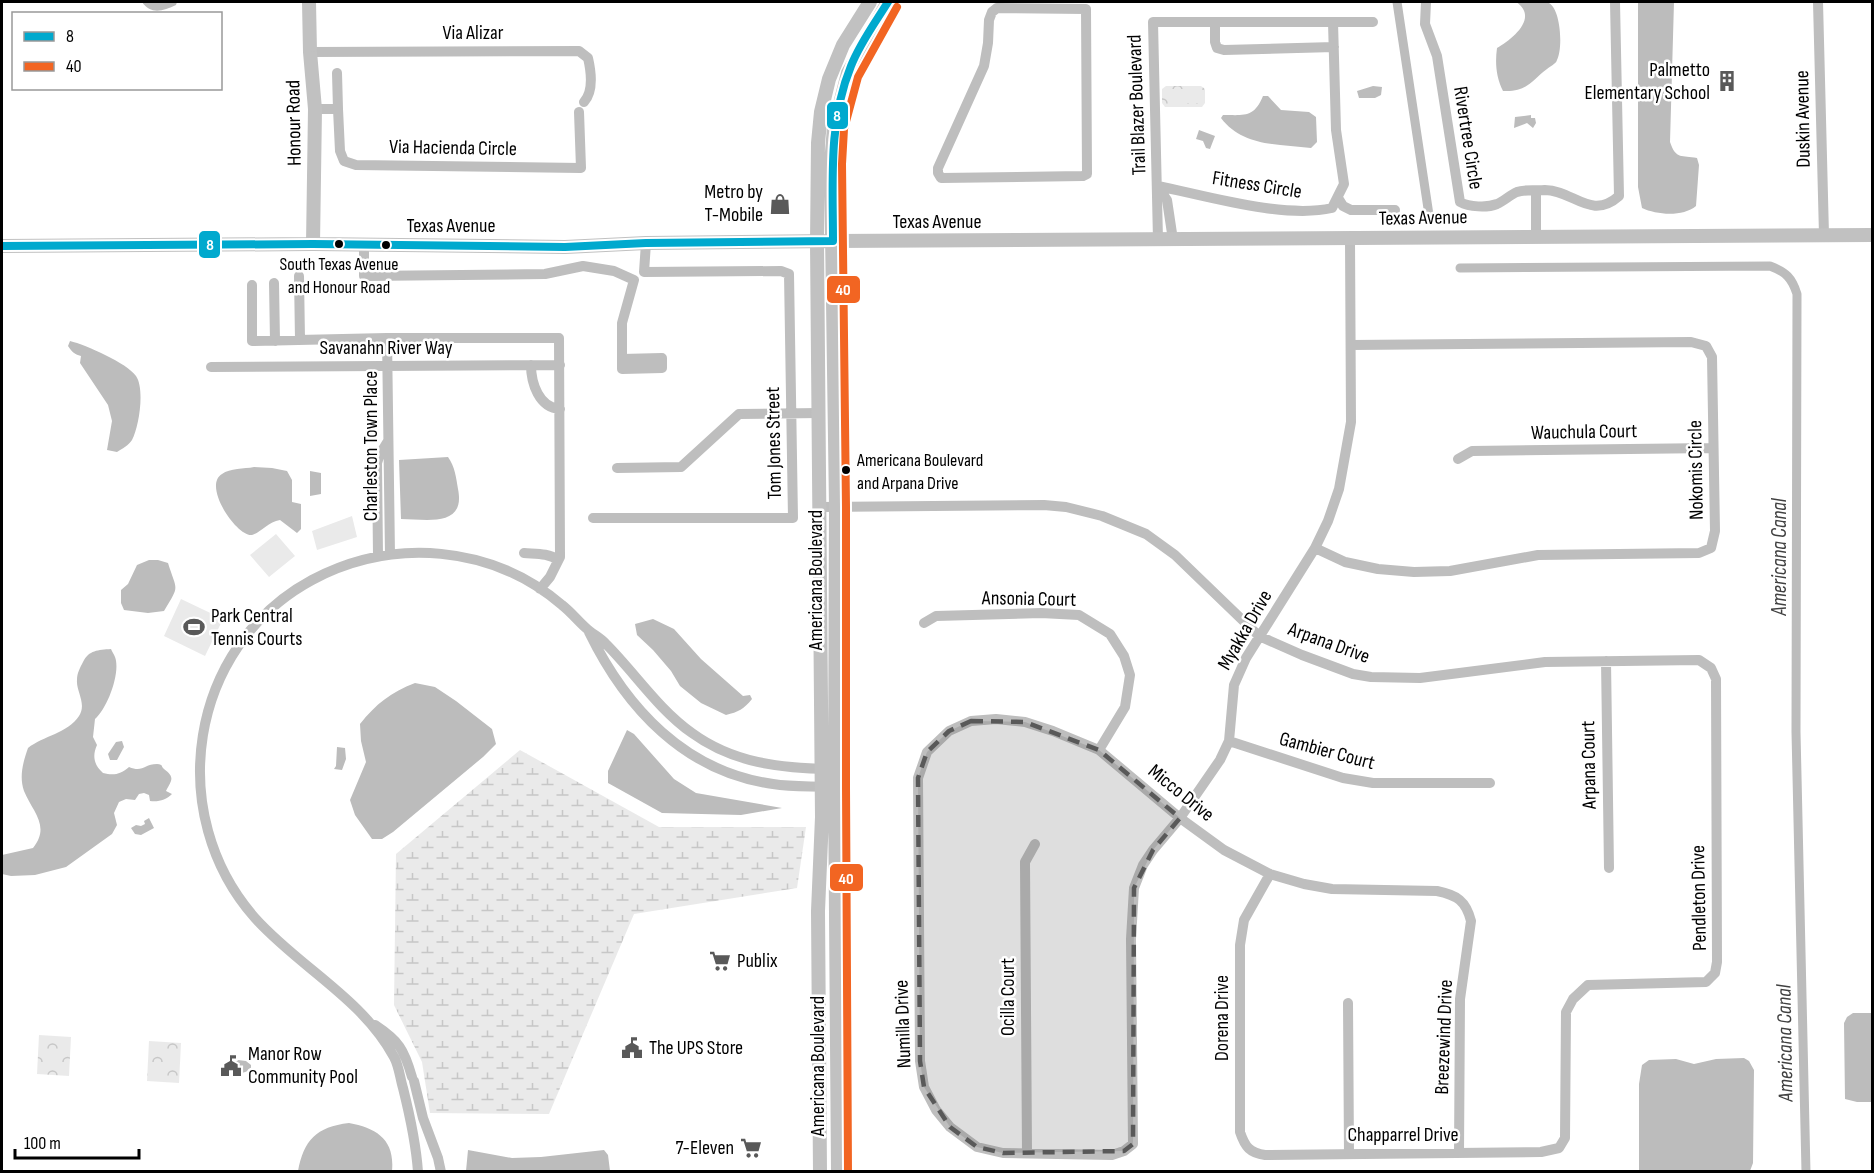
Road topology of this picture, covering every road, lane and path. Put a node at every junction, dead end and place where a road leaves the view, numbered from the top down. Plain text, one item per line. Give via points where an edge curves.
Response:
1 (309, 2) edge
2 (870, 2) edge
3 (888, 2) edge
4 (1426, 2) edge
5 (1615, 2) edge
6 (1818, 2) edge
7 (1090, 5) edge
8 (861, 14) junction
9 (1333, 22) junction
10 (1373, 22) dead end
11 (1215, 23) junction
12 (874, 24) junction
13 (1334, 47) junction
14 (310, 52) junction
15 (337, 73) dead end
16 (582, 107) joint
17 (315, 110) junction
18 (338, 110) junction
19 (1158, 186) junction
20 (1536, 191) junction
21 (1338, 198) junction
22 (1395, 210) dead end
23 (1824, 235) junction
24 (1872, 235) edge
25 (1536, 236) junction
26 (1350, 239) junction
27 (1158, 240) junction
28 (1173, 240) junction
29 (817, 242) junction
30 (833, 242) junction
31 (646, 243) junction
32 (313, 244) junction
33 (364, 245) junction
34 (2, 246) edge
35 (298, 276) dead end
36 (274, 283) dead end
37 (252, 285) dead end
38 (387, 338) junction
39 (275, 340) junction
40 (300, 340) junction
41 (1351, 345) junction
42 (622, 359) dead end
43 (389, 365) junction
44 (531, 365) junction
45 (560, 365) junction
46 (211, 367) dead end
47 (560, 409) junction
48 (791, 413) junction
49 (819, 413) junction
50 (1713, 448) junction
51 (1458, 459) dead end
52 (616, 468) dead end
53 (820, 507) junction
54 (836, 507) junction
55 (593, 518) dead end
56 (1315, 548) junction
57 (524, 553) dead end
58 (384, 555) junction
59 (558, 560) junction
60 (540, 589) junction
61 (924, 623) dead end
62 (589, 632) junction
63 (1259, 636) junction
64 (1606, 661) junction
65 (1716, 679) joint
66 (1229, 741) junction
67 (1099, 750) junction
68 (829, 769) junction
69 (918, 778) joint
70 (1490, 783) dead end
71 (829, 787) junction
72 (1180, 818) junction
73 (1035, 844) dead end
74 (1609, 868) dead end
75 (1270, 874) junction
76 (1453, 894) joint
77 (818, 911) junction
78 (836, 911) junction
79 (1348, 1003) dead end
80 (818, 1006) junction
81 (369, 1021) junction
82 (837, 1035) junction
83 (1541, 1152) joint
84 (1027, 1153) junction
85 (1459, 1153) junction
86 (1349, 1154) junction
87 (1112, 1155) joint
88 (1265, 1155) joint
89 (418, 1172) edge
90 (441, 1172) edge
91 (820, 1172) edge
92 (838, 1172) edge

1 - 14 main road, Honour Road
2 - 8 main road, Americana Boulevard
3 - 12 main road, Americana Boulevard
4 - 20 street, Rivertree Circle via 1425,24 1437,56 1460,202 1467,206 1495,205 1519,191
5 - 20 street, Rivertree Circle via 1619,196 1611,204 1596,206 1582,204 1555,190
6 - 23 street, Duskin Avenue
7 - 7 street via 997,8 992,12 984,66 938,168 941,178 1088,174
8 - 12 main road
8 - 29 main road, Americana Boulevard via 843,45 821,111
9 - 10 street
9 - 11 street
9 - 13 street
11 - 13 street via 1215,42 1217,48 1224,50
11 - 19 street, Trail Blazer Boulevard via 1153,22
12 - 30 main road, Americana Boulevard via 848,73 836,118 831,164
13 - 21 street via 1336,130 1344,184
14 - 16 street, Via Alizar via 579,51 588,58 590,70 588,97
14 - 17 main road, Honour Road
15 - 18 street
16 - 18 street, Via Hacienda Circle via 581,168 356,165 344,160 340,151
17 - 18 street
17 - 32 main road, Honour Road
19 - 21 street, Fitness Circle via 1289,211 1332,208
19 - 27 street, Trail Blazer Boulevard
19 - 28 street, Trail Blazer Boulevard via 1167,200
20 - 25 street
21 - 22 street via 1351,210
23 - 24 main road, Texas Avenue
23 - 25 main road, Texas Avenue
25 - 26 main road, Texas Avenue
26 - 28 main road, Texas Avenue
26 - 41 street, Myakka Drive
27 - 28 main road, Texas Avenue
27 - 30 main road, Texas Avenue
29 - 30 main road, Texas Avenue
29 - 31 main road, Texas Avenue
29 - 49 main road, Americana Boulevard
30 - 54 main road, Americana Boulevard
31 - 33 main road, Texas Avenue via 565,247
31 - 48 street, Tom Jones Street via 644,272 789,274
32 - 33 main road, Texas Avenue
32 - 34 main road, Texas Avenue
33 - 42 street via 364,276 545,274 583,266 614,271 634,280 622,322
35 - 40 street
36 - 39 street
37 - 39 street via 252,341
38 - 40 street
38 - 43 street, Charleston Town Place
38 - 45 street via 559,338
39 - 40 street
41 - 50 street, Nokomis Circle via 1691,342 1706,346 1712,357
41 - 56 street, Myakka Drive via 1351,422 1345,462 1328,521
43 - 44 street, Savanahn River Way
43 - 46 street, Savanahn River Way
43 - 58 street, Charleston Town Place via 388,441 377,463
44 - 45 street, Savanahn River Way
44 - 47 street via 532,383 543,402 552,409
45 - 47 street
47 - 59 street
48 - 49 street
48 - 52 street via 739,414 681,467
48 - 55 street, Tom Jones Street via 793,518
49 - 53 main road, Americana Boulevard
50 - 51 street, Wauchula Court via 1472,451
50 - 56 street, Nokomis Circle via 1715,531 1711,548 1699,553 1538,555 1414,572 1345,562
53 - 54 street, Arpana Drive
53 - 68 main road, Americana Boulevard
54 - 63 street, Arpana Drive via 1044,505 1101,516 1146,534 1175,555
54 - 68 main road, Americana Boulevard
56 - 63 street, Myakka Drive
57 - 59 street via 545,554
58 - 60 street via 460,555 508,571
58 - 81 street via 345,565 303,585 253,628 227,664 211,702 202,737 199,778 216,857 244,904 267,930
59 - 60 street
60 - 62 street via 563,605
61 - 67 street, Ansonia Court via 936,616 1079,615 1110,634 1130,675 1125,707
62 - 68 street via 603,640 667,712 717,748 753,762
62 - 71 street via 639,710 679,747 722,770 748,778 773,784
63 - 64 street, Arpana Drive via 1302,656 1371,677 1420,678 1545,662
63 - 66 street, Myakka Drive via 1234,685
64 - 65 street, Arpana Drive via 1699,660 1711,668
64 - 74 street, Arpana Court
65 - 83 street, Pendleton Drive via 1715,973 1706,982 1588,985 1573,999 1566,1012 1565,1138 1559,1148
66 - 70 street, Gambier Court via 1373,783
66 - 72 street, Myakka Drive via 1208,780
67 - 69 street, Micco Drive via 1025,722 972,721 949,730 927,752
67 - 72 street, Micco Drive
68 - 71 main road, Americana Boulevard
69 - 84 street, Numilla Drive via 920,1061 924,1087 950,1128 977,1147
71 - 77 main road, Americana Boulevard
71 - 78 main road, Americana Boulevard
72 - 75 street, Micco Drive via 1224,850
72 - 87 street, Myakka Drive via 1143,865 1134,888 1133,1144
73 - 84 street, Ocilla Court via 1025,862
75 - 76 street, Micco Drive via 1332,890
75 - 88 street, Dorena Drive via 1244,920 1239,945 1240,1132 1245,1146 1254,1154
76 - 85 street, Breezewind Drive via 1472,921 1460,999
77 - 78 main road
77 - 80 main road, Americana Boulevard
78 - 82 main road, Americana Boulevard
79 - 86 street
80 - 82 main road via 829,1017
80 - 91 main road, Americana Boulevard
81 - 89 street via 395,1059 413,1129
81 - 90 street via 390,1035 406,1054
82 - 92 main road, Americana Boulevard
83 - 85 street, Chapparrel Drive
84 - 87 street, Numilla Drive
85 - 86 street, Chapparrel Drive
86 - 88 street, Chapparrel Drive

